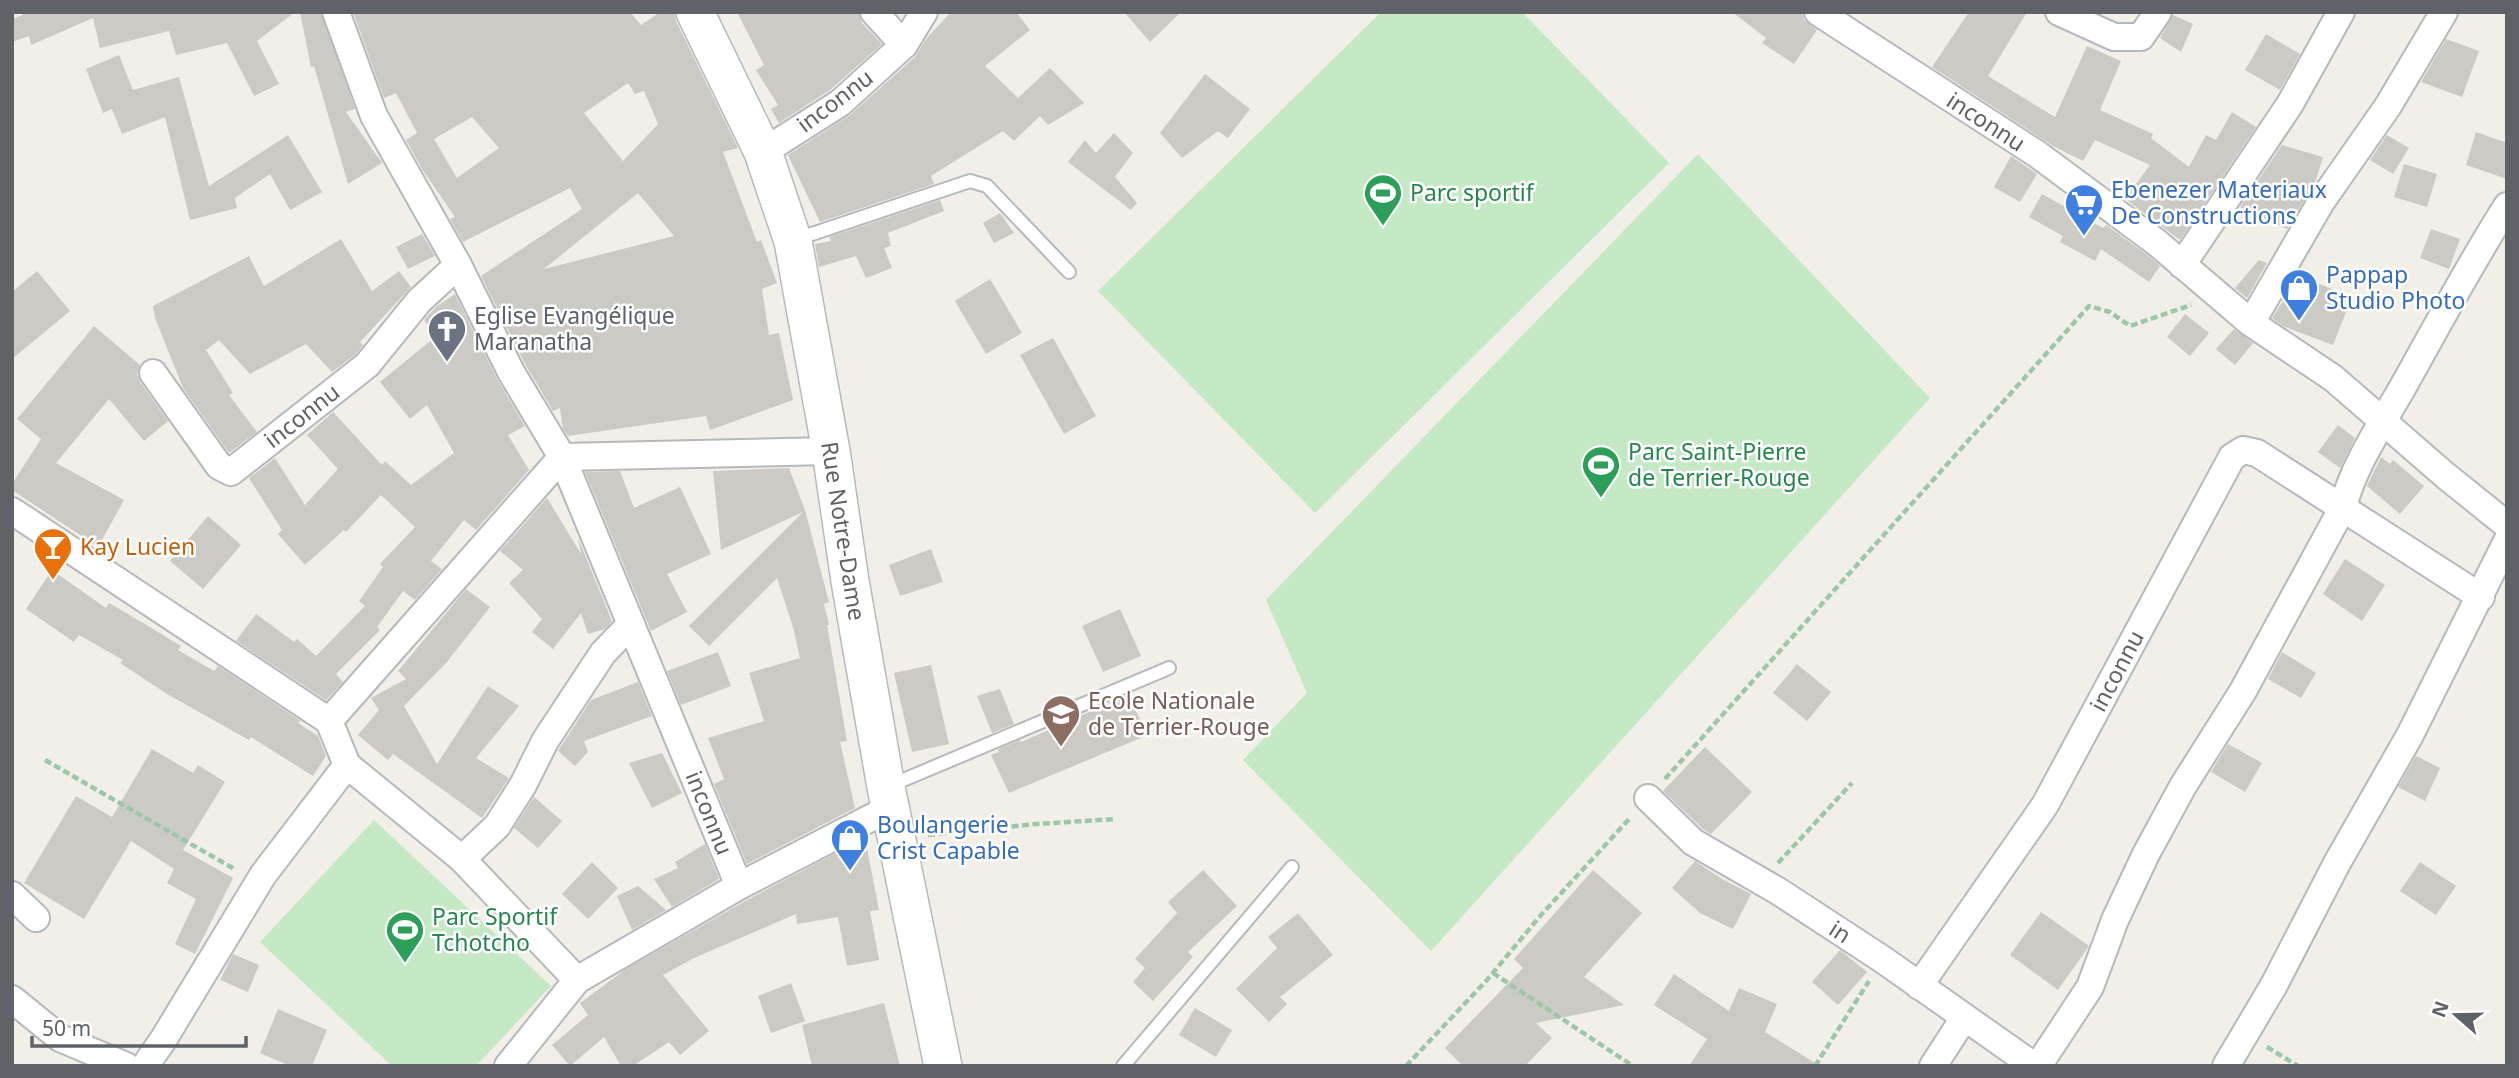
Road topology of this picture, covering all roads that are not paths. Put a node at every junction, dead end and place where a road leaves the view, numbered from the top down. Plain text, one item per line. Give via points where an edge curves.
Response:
1 (336, 12) edge
2 (695, 12) edge
3 (874, 12) edge
4 (924, 12) edge
5 (1818, 12) edge
6 (2059, 12) edge
7 (2158, 12) edge
8 (2341, 12) edge
9 (2444, 12) edge
10 (904, 45) junction
11 (763, 152) junction
12 (2507, 206) edge
13 (793, 241) junction
14 (458, 265) junction
15 (2182, 265) junction
16 (1069, 272) dead end
17 (2251, 323) junction
18 (153, 373) dead end
19 (2383, 422) junction
20 (831, 451) junction
21 (562, 457) junction
22 (2343, 507) junction
23 (12, 511) edge
24 (2507, 525) edge
25 (2507, 541) edge
26 (2481, 597) junction
27 (631, 624) junction
28 (1169, 668) dead end
29 (329, 721) junction
30 (347, 765) junction
31 (1648, 798) road end
32 (890, 812) junction
33 (462, 859) junction
34 (1292, 867) dead end
35 (739, 886) junction
36 (12, 895) edge
37 (36, 918) dead end
38 (577, 980) junction
39 (1919, 986) junction
40 (12, 999) edge
41 (1964, 1018) junction
42 (127, 1066) edge
43 (145, 1066) edge
44 (508, 1066) edge
45 (943, 1066) edge
46 (1123, 1066) edge
47 (1933, 1066) edge
48 (2036, 1066) edge
49 (2226, 1066) edge

1 - 14 street, inconnu via 374,116
2 - 11 street, Rue Notre-Dame
3 - 10 street
4 - 10 street, inconnu
5 - 15 street, inconnu via 2037,155
6 - 7 street via 2114,37 2141,37
8 - 15 street via 2290,104
9 - 17 street via 2388,106 2321,202
10 - 11 street, inconnu via 840,103
11 - 13 street, Rue Notre-Dame
12 - 19 street
13 - 16 lane via 970,181 986,186
13 - 20 street, Rue Notre-Dame
14 - 18 street, inconnu via 419,301 367,365 231,472 219,466
14 - 21 street, inconnu via 511,372
15 - 17 street, inconnu
17 - 19 street, inconnu via 2333,379
19 - 22 street via 2347,489
19 - 24 street, inconnu
20 - 21 street
20 - 32 street, Rue Notre-Dame
21 - 27 street, inconnu
21 - 29 street
22 - 26 street, inconnu
22 - 39 street, inconnu via 2258,453 2243,450 2232,457 2045,805
22 - 48 street via 2244,691 2146,854 2090,988
23 - 29 street
25 - 26 street
26 - 49 street via 2410,735
27 - 33 street via 595,664 497,826
27 - 35 street, inconnu
28 - 32 lane
29 - 30 street
30 - 33 street
30 - 43 street via 258,883
31 - 39 street, in via 1693,842
32 - 35 street, inconnu
32 - 45 street, Rue Notre-Dame
33 - 38 street
34 - 46 lane
35 - 38 street, inconnu
36 - 37 street
38 - 44 street, inconnu
39 - 41 street, in
40 - 42 street via 60,1038
41 - 47 street
41 - 48 street, in

